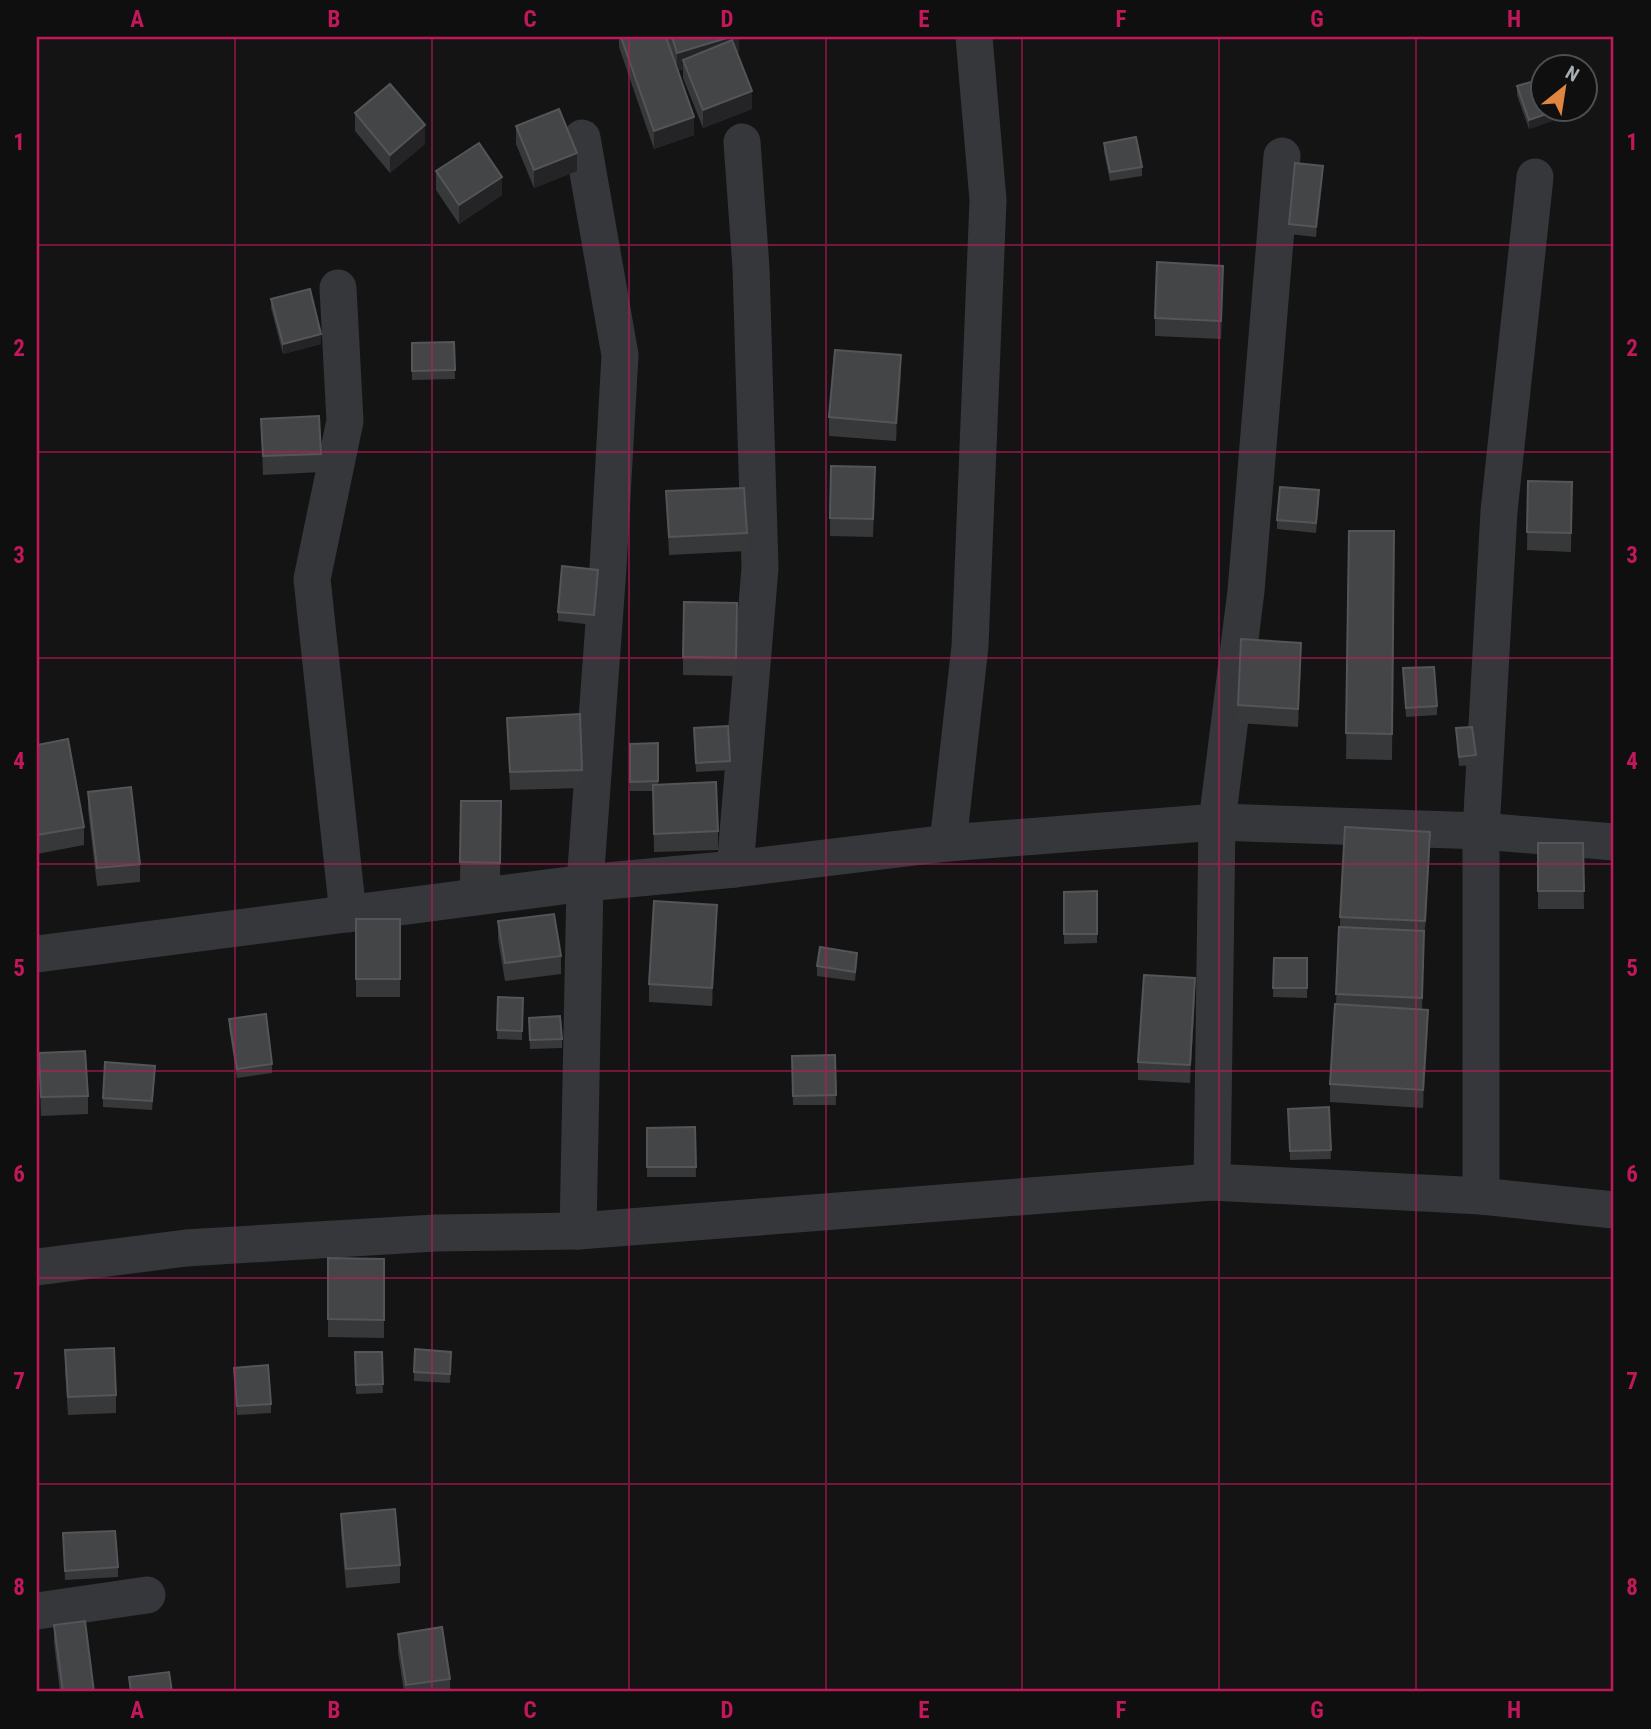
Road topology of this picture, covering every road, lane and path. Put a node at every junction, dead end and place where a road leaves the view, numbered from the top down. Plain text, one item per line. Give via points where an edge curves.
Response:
1 (974, 37) edge
2 (582, 138) dead end
3 (742, 142) dead end
4 (1282, 156) dead end
5 (1535, 177) dead end
6 (338, 288) dead end
7 (1217, 822) junction
8 (1481, 831) junction
9 (1614, 842) edge
10 (948, 843) junction
11 (735, 869) junction
12 (585, 883) junction
13 (348, 914) junction
14 (37, 954) edge
15 (1212, 1182) junction
16 (1481, 1196) junction
17 (1614, 1210) edge
18 (578, 1231) junction
19 (37, 1267) edge
20 (146, 1595) dead end
21 (37, 1611) edge

1 - 10 street via 988,200 970,646
2 - 12 street via 620,355
3 - 11 street via 751,268 760,568
4 - 7 street via 1246,592
5 - 8 street via 1499,511
6 - 13 street via 345,421 312,579
7 - 8 street
7 - 10 street
7 - 15 street
8 - 9 street
8 - 16 street
10 - 11 street
11 - 12 street
12 - 13 street
12 - 18 street
13 - 14 street
15 - 16 street
15 - 18 street
16 - 17 street
18 - 19 street via 435,1233 186,1248
20 - 21 street

